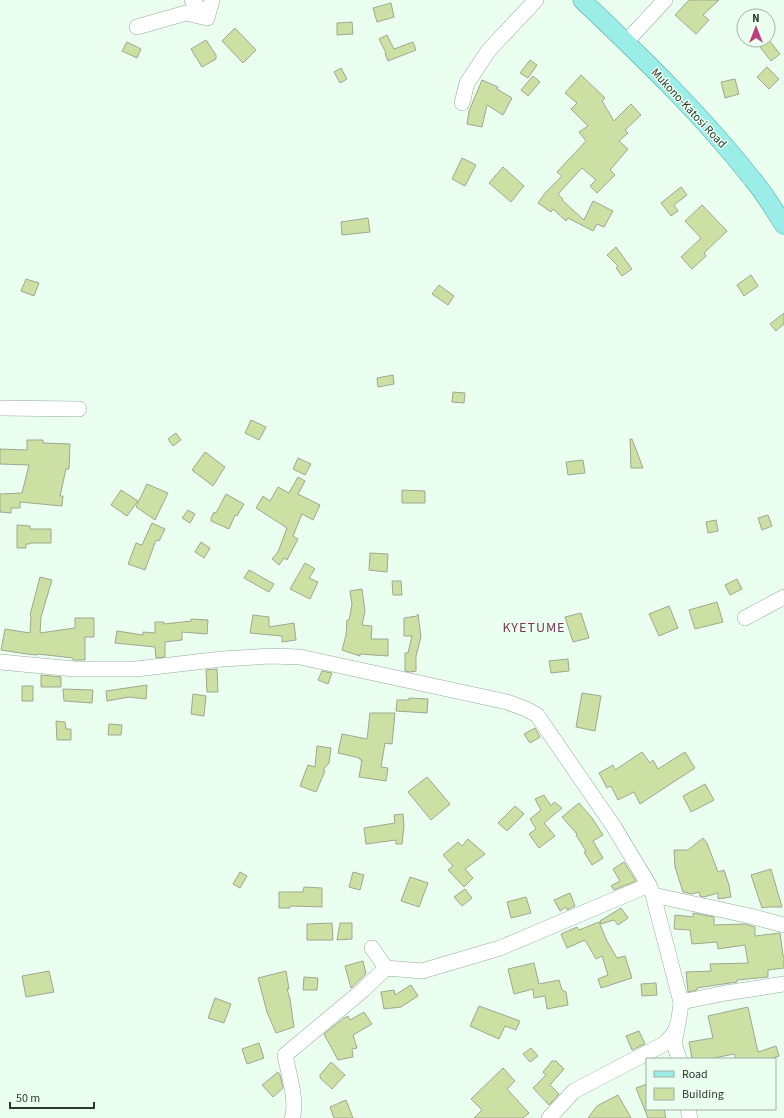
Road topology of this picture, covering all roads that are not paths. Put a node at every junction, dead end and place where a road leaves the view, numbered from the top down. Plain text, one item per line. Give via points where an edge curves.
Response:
1 (192, 0) edge
2 (212, 0) edge
3 (536, 0) edge
4 (582, 0) edge
5 (666, 0) edge
6 (207, 18) junction
7 (137, 27) dead end
8 (626, 42) junction
9 (462, 103) dead end
10 (784, 225) edge
11 (0, 408) edge
12 (79, 409) dead end
13 (784, 598) edge
14 (745, 618) dead end
15 (0, 662) edge
16 (651, 890) junction
17 (784, 925) edge
18 (372, 948) dead end
19 (386, 968) junction
20 (784, 984) edge
21 (681, 1002) junction
22 (678, 1025) junction
23 (679, 1058) edge
24 (292, 1118) edge
25 (549, 1118) edge

1 - 6 street
2 - 6 street
3 - 9 street via 489,50 467,83
4 - 8 main road, Mukono-Katosi Road
5 - 8 street
6 - 7 street via 186,13
8 - 10 main road, Mukono-Katosi Road via 718,137 754,181
11 - 12 street
13 - 14 street
15 - 16 street via 76,669 136,669 222,659 300,657 516,705 536,715 614,827
16 - 17 street
16 - 19 street via 500,948 422,971
16 - 21 street
18 - 19 street
19 - 24 street via 285,1055 292,1090
20 - 21 street
21 - 22 street
22 - 23 street via 674,1044
22 - 25 street via 673,1036 664,1044 574,1090

